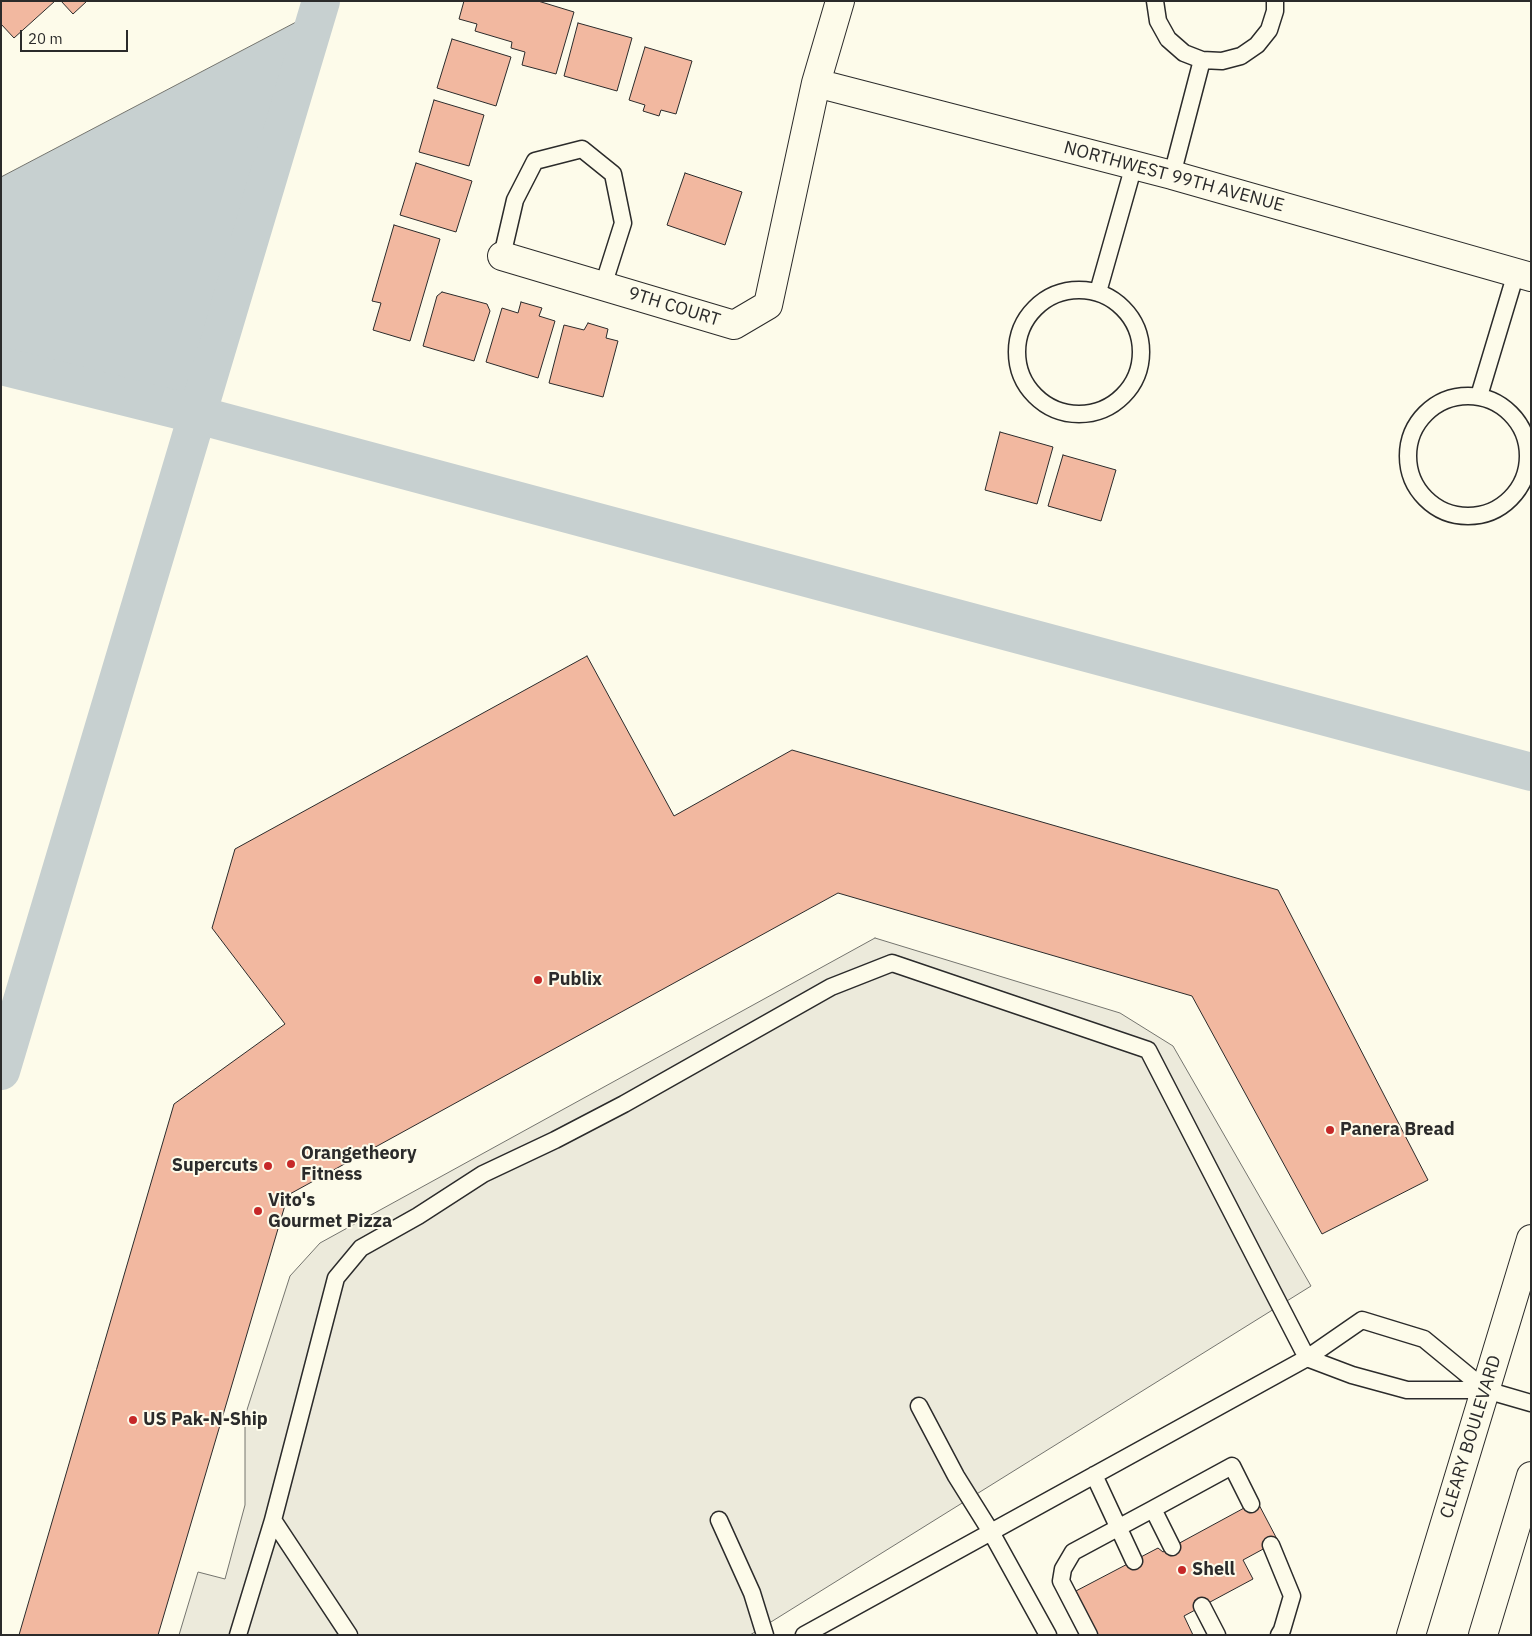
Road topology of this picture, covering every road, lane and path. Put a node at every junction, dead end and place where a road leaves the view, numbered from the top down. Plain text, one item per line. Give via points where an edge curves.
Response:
1 (840, 1) edge
2 (1155, 1) edge
3 (1275, 1) edge
4 (1202, 60) junction
5 (816, 83) junction
6 (1134, 165) junction
7 (1172, 175) junction
8 (502, 256) joint
9 (1523, 275) edge
10 (604, 286) junction
11 (1098, 292) junction
12 (1479, 396) junction
13 (1531, 1239) edge
14 (1307, 1358) junction
15 (1486, 1390) junction
16 (1531, 1403) edge
17 (919, 1406) dead end
18 (1094, 1475) junction
19 (1531, 1476) edge
20 (1251, 1504) dead end
21 (1153, 1509) junction
22 (273, 1520) junction
23 (719, 1520) dead end
24 (1118, 1528) junction
25 (991, 1532) junction
26 (1271, 1545) dead end
27 (1172, 1547) dead end
28 (1134, 1561) dead end
29 (1202, 1606) dead end
30 (238, 1635) edge
31 (349, 1635) edge
32 (765, 1635) edge
33 (804, 1635) edge
34 (1048, 1635) edge
35 (1089, 1635) edge
36 (1217, 1635) edge
37 (1279, 1635) edge
38 (1411, 1635) edge
39 (1483, 1635) edge

1 - 5 street, 9TH COURT
2 - 4 lane via 1158,21 1168,39 1184,52
3 - 4 lane via 1269,30 1257,45 1241,56 1222,61
4 - 7 lane
5 - 6 street, NORTHWEST 99TH AVENUE
5 - 10 street, 9TH COURT via 768,305 734,325
6 - 7 street, NORTHWEST 99TH AVENUE
6 - 11 lane
7 - 9 street, NORTHWEST 99TH AVENUE
8 - 10 street, 9TH COURT
8 - 10 lane via 515,200 535,161 582,149 613,174 623,223
9 - 12 lane
11 - 11 lane via 1076,289 1056,294 1037,306 1024,323 1017,344 1018,366 1026,386 1041,402 1060,412 1080,415 1098,412 1116,403 1130,389 1139,371 1142,352 1139,332 1130,315 1116,301
12 - 12 lane via 1460,395 1440,401 1424,413 1413,429 1407,449 1408,469 1416,488 1429,503 1446,513 1466,517 1486,514 1504,505 1518,490 1526,472 1528,452 1524,432 1514,415 1498,402
13 - 15 street, CLEARY BOULEVARD
14 - 15 lane via 1407,1390
14 - 15 lane via 1362,1320 1424,1339
14 - 18 lane
14 - 22 lane via 1148,1050 892,963 831,987 624,1104 483,1174 361,1248 336,1278
15 - 16 lane
15 - 38 street, CLEARY BOULEVARD
17 - 25 lane via 956,1476
18 - 24 lane
18 - 25 lane
19 - 39 street
20 - 21 lane via 1232,1466
21 - 24 lane
21 - 27 lane
22 - 30 lane
22 - 31 lane
23 - 32 lane via 752,1593
24 - 28 lane
24 - 35 lane via 1073,1552 1063,1569 1061,1581
25 - 33 lane
25 - 34 lane
26 - 37 lane via 1292,1596
29 - 36 lane

